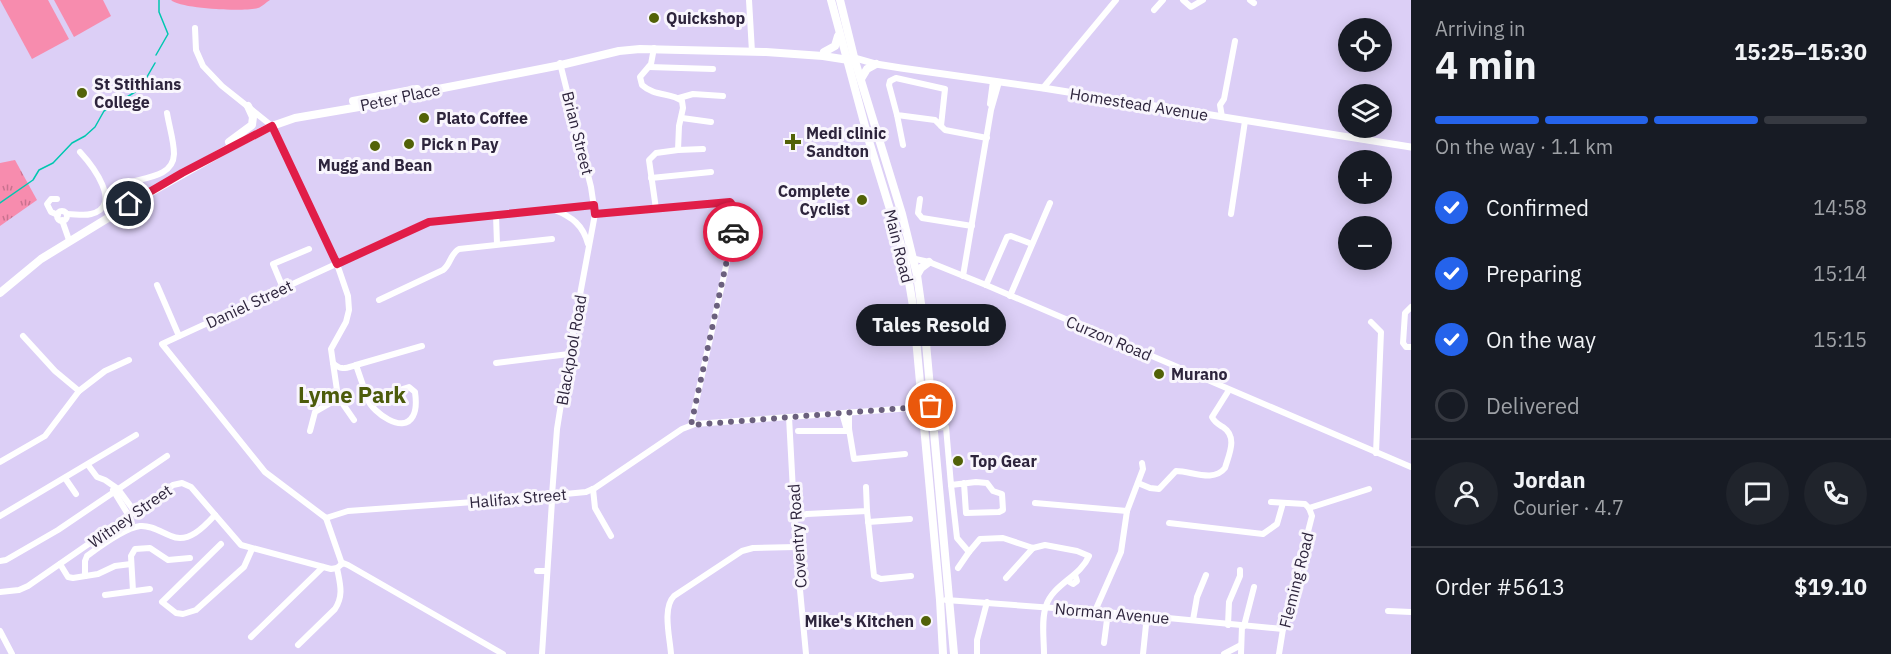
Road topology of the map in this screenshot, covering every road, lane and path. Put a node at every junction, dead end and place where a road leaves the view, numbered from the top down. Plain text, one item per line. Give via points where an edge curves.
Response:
1 (749, 0) edge
2 (831, 0) edge
3 (840, 0) edge
4 (1116, 0) edge
5 (1163, 0) edge
6 (1183, 0) edge
7 (1203, 0) edge
8 (1154, 10) dead end
9 (195, 28) dead end
10 (839, 32) junction
11 (1235, 41) dead end
12 (654, 48) junction
13 (752, 50) junction
14 (824, 52) junction
15 (850, 58) junction
16 (871, 62) junction
17 (560, 63) junction
18 (649, 67) junction
19 (713, 69) dead end
20 (861, 79) junction
21 (996, 82) junction
22 (1043, 88) junction
23 (723, 96) dead end
24 (679, 98) junction
25 (364, 99) junction
26 (398, 99) junction
27 (248, 106) junction
28 (167, 112) dead end
29 (1222, 113) junction
30 (897, 115) junction
31 (682, 118) junction
32 (1245, 121) junction
33 (711, 122) dead end
34 (269, 124) junction
35 (941, 126) junction
36 (987, 138) junction
37 (229, 143) junction
38 (903, 145) dead end
39 (1411, 147) edge
40 (703, 148) dead end
41 (678, 150) junction
42 (80, 152) dead end
43 (711, 172) dead end
44 (651, 178) junction
45 (103, 186) junction
46 (114, 186) junction
47 (106, 195) junction
48 (57, 199) dead end
49 (920, 199) dead end
50 (1050, 203) dead end
51 (594, 205) junction
52 (555, 209) junction
53 (656, 209) junction
54 (595, 214) junction
55 (1231, 214) dead end
56 (496, 215) junction
57 (60, 218) junction
58 (972, 226) junction
59 (68, 239) junction
60 (552, 239) dead end
61 (497, 244) junction
62 (1032, 244) junction
63 (589, 247) junction
64 (54, 248) junction
65 (309, 249) dead end
66 (910, 258) junction
67 (929, 262) junction
68 (337, 264) junction
69 (917, 275) junction
70 (965, 277) junction
71 (157, 285) dead end
72 (986, 285) junction
73 (0, 286) edge
74 (283, 288) junction
75 (0, 293) edge
76 (1010, 296) junction
77 (379, 300) dead end
78 (1411, 307) edge
79 (1371, 322) dead end
80 (23, 336) dead end
81 (179, 336) junction
82 (422, 346) dead end
83 (1411, 347) edge
84 (569, 354) junction
85 (129, 360) dead end
86 (333, 363) junction
87 (496, 363) dead end
88 (356, 365) junction
89 (1229, 390) junction
90 (79, 391) junction
91 (339, 398) junction
92 (368, 400) junction
93 (926, 406) junction
94 (846, 413) junction
95 (789, 417) junction
96 (354, 420) dead end
97 (691, 425) junction
98 (934, 428) junction
99 (849, 430) junction
100 (310, 431) dead end
101 (798, 431) dead end
102 (136, 435) dead end
103 (1376, 453) junction
104 (906, 454) dead end
105 (167, 456) dead end
106 (0, 462) edge
107 (1142, 463) dead end
108 (88, 465) junction
109 (1411, 468) edge
110 (65, 478) junction
111 (964, 483) junction
112 (1138, 483) junction
113 (951, 485) junction
114 (866, 487) dead end
115 (114, 489) junction
116 (593, 489) junction
117 (1369, 489) dead end
118 (76, 494) dead end
119 (552, 498) junction
120 (1271, 502) dead end
121 (1035, 503) dead end
122 (1283, 503) junction
123 (1309, 508) junction
124 (867, 511) junction
125 (1127, 511) junction
126 (132, 514) junction
127 (214, 515) junction
128 (0, 516) edge
129 (795, 517) junction
130 (326, 518) junction
131 (910, 519) dead end
132 (868, 522) junction
133 (1169, 523) dead end
134 (611, 536) dead end
135 (221, 544) dead end
136 (796, 547) junction
137 (1033, 548) junction
138 (252, 549) junction
139 (969, 552) junction
140 (190, 558) dead end
141 (0, 561) edge
142 (60, 564) junction
143 (131, 564) junction
144 (339, 566) junction
145 (322, 567) junction
146 (958, 568) dead end
147 (1240, 570) dead end
148 (537, 571) dead end
149 (547, 571) junction
150 (1206, 575) dead end
151 (86, 576) junction
152 (910, 576) dead end
153 (1006, 578) dead end
154 (1254, 587) dead end
155 (150, 589) dead end
156 (133, 591) junction
157 (0, 592) edge
158 (105, 595) dead end
159 (940, 600) junction
160 (950, 600) junction
161 (987, 602) junction
162 (1045, 608) junction
163 (1095, 611) junction
164 (1388, 611) dead end
165 (1108, 612) junction
166 (1411, 612) edge
167 (1147, 615) junction
168 (1193, 620) junction
169 (1228, 625) junction
170 (1243, 626) junction
171 (1283, 629) junction
172 (0, 631) edge
173 (251, 637) dead end
174 (1104, 643) dead end
175 (298, 645) dead end
176 (1241, 645) junction
177 (12, 654) edge
178 (502, 654) edge
179 (542, 654) edge
180 (671, 654) edge
181 (806, 654) edge
182 (943, 654) edge
183 (954, 654) edge
184 (977, 654) edge
185 (1044, 654) edge
186 (1143, 654) edge
187 (1224, 654) edge
188 (1241, 654) edge
189 (1279, 654) edge

1 - 13 street
2 - 10 main road
3 - 15 main road
4 - 22 street
5 - 8 street
6 - 7 street via 1191,8
9 - 27 street via 196,50 203,66
10 - 14 main road via 835,46
10 - 15 main road
11 - 29 street
12 - 13 main road, Peter Place
12 - 17 main road, Peter Place
12 - 18 street
13 - 14 main road, Peter Place
13 - 15 main road, Peter Place
13 - 17 main road, Peter Place via 640,46
14 - 15 main road, Peter Place
15 - 16 street, Homestead Avenue
15 - 20 main road, Main Road
15 - 66 main road, Main Road
16 - 20 main road
16 - 21 street, Homestead Avenue
17 - 25 main road, Peter Place
17 - 26 main road, Peter Place
17 - 51 street, Brian Street
18 - 19 street
18 - 24 street via 640,77 645,88
20 - 66 main road, Main Road
21 - 22 street, Homestead Avenue
21 - 36 street
22 - 29 street, Homestead Avenue
23 - 24 street via 693,94
24 - 31 street via 683,103
25 - 26 main road
25 - 34 main road, Peter Place via 292,114
26 - 34 main road, Peter Place
27 - 34 street
27 - 37 main road via 252,125
28 - 46 street via 174,155 169,167 150,178
29 - 32 street, Homestead Avenue
30 - 35 street via 935,120
30 - 35 street via 889,85 893,79 943,87 946,91
30 - 38 street
31 - 33 street
31 - 41 street
32 - 39 street, Homestead Avenue
32 - 55 street
34 - 37 main road, Peter Place
34 - 59 main road, Peter Place
34 - 68 street
35 - 36 street
36 - 58 street
37 - 59 main road, Peter Place
40 - 41 street
41 - 44 street via 651,156
42 - 45 street
43 - 44 street
44 - 53 street
45 - 46 street
45 - 47 street
46 - 47 street
47 - 57 street via 97,212 86,215 62,211
48 - 57 street via 47,204
49 - 58 street via 918,213 922,218
50 - 62 street
51 - 52 street, Daniel Street
51 - 54 street, Blackpool Road
52 - 56 street, Daniel Street
52 - 63 street via 578,223
53 - 54 street
53 - 97 street via 727,202 736,207
54 - 63 street, Blackpool Road
56 - 61 street
56 - 68 street, Daniel Street via 423,224
57 - 59 street
58 - 70 street
59 - 64 main road, Peter Place
60 - 61 street
61 - 77 street via 459,249 443,270
62 - 72 street via 1007,237
62 - 76 street
63 - 84 street, Blackpool Road
64 - 73 main road, Peter Place via 27,263
64 - 75 main road, Peter Place
65 - 74 street via 273,264
66 - 67 street, Curzon Road
66 - 69 main road, Main Road
66 - 93 main road, Main Road
67 - 69 main road
67 - 70 street, Curzon Road
68 - 74 street, Daniel Street
68 - 86 street via 349,310 331,349
69 - 93 main road, Main Road via 925,332
70 - 72 street, Curzon Road
71 - 81 street
72 - 76 street, Curzon Road
74 - 81 street, Daniel Street
76 - 89 street, Curzon Road
78 - 83 street via 1405,312 1403,343
79 - 103 street via 1381,332
80 - 90 street
81 - 130 street, Daniel Street via 162,344 265,472
82 - 88 street
84 - 87 street
84 - 119 street, Blackpool Road
85 - 90 street via 105,371
86 - 88 street via 342,369
86 - 91 street
88 - 92 street
89 - 103 street, Curzon Road
89 - 112 street via 1212,417 1232,437 1223,472 1202,475 1176,471 1159,489
90 - 106 street via 45,436
91 - 96 street
91 - 100 street via 315,412
92 - 92 street via 393,422 410,420 415,412 415,392 409,387
93 - 94 street, Halifax Street
93 - 98 main road, Main Road
93 - 159 main road, Main Road
94 - 95 street, Halifax Street
94 - 99 street
95 - 97 street, Halifax Street
95 - 129 street, Coventry Road
97 - 116 street, Halifax Street
98 - 113 street via 946,427
98 - 160 main road, Main Road
99 - 101 street
99 - 104 street via 854,459
102 - 108 street
103 - 109 street, Curzon Road
105 - 115 street
107 - 112 street
108 - 110 street
108 - 115 street
110 - 118 street
110 - 128 street
111 - 111 street via 987,483 1003,495 1004,510 966,513
111 - 113 street
112 - 125 street
113 - 139 street via 957,538
114 - 124 street
115 - 126 street
115 - 141 street via 41,541
116 - 119 street, Halifax Street
116 - 134 street via 595,508
117 - 123 street
119 - 130 street, Halifax Street via 348,511
119 - 149 street, Blackpool Road
120 - 122 street
121 - 125 street
122 - 123 street via 1305,504
122 - 133 street via 1277,524 1263,534
123 - 171 street, Fleming Road via 1312,516
124 - 129 street
124 - 132 street
125 - 163 street via 1121,552
126 - 127 street, Witney Street via 173,485 182,483 191,487
126 - 142 street, Witney Street
127 - 138 street, Witney Street via 235,540
127 - 151 street via 189,536 172,537 144,526 128,529 87,556
129 - 136 street, Coventry Road
130 - 144 street
131 - 132 street
132 - 152 street via 874,576
135 - 138 street via 162,602 173,612 188,613 207,602 244,567
136 - 180 street via 742,551 674,596 668,610
136 - 181 street, Coventry Road
137 - 139 street via 1003,538 985,538
137 - 153 street
137 - 162 street via 1045,545 1088,555
138 - 145 street, Witney Street
139 - 146 street
140 - 143 street via 166,559 155,550 142,548 132,552
142 - 151 street via 70,578
142 - 157 street, Witney Street via 23,588
143 - 151 street
143 - 156 street
144 - 145 street, Witney Street
144 - 175 street via 340,602
144 - 178 street, Witney Street via 348,565
145 - 173 street
147 - 169 street via 1229,603
148 - 149 street
149 - 179 street, Blackpool Road
150 - 168 street
154 - 170 street
155 - 156 street
156 - 158 street
159 - 160 street, Norman Avenue
159 - 182 main road, Main Road
160 - 161 street, Norman Avenue
160 - 183 main road, Main Road
161 - 162 street, Norman Avenue
161 - 184 street
162 - 163 street, Norman Avenue
162 - 185 street
163 - 165 street, Norman Avenue
164 - 166 street
165 - 167 street, Norman Avenue
165 - 174 street
167 - 168 street, Norman Avenue
167 - 186 street
168 - 169 street, Norman Avenue
169 - 170 street, Norman Avenue
170 - 171 street, Norman Avenue
170 - 176 street
171 - 189 street, Fleming Road
172 - 177 street
176 - 187 street
176 - 188 street

